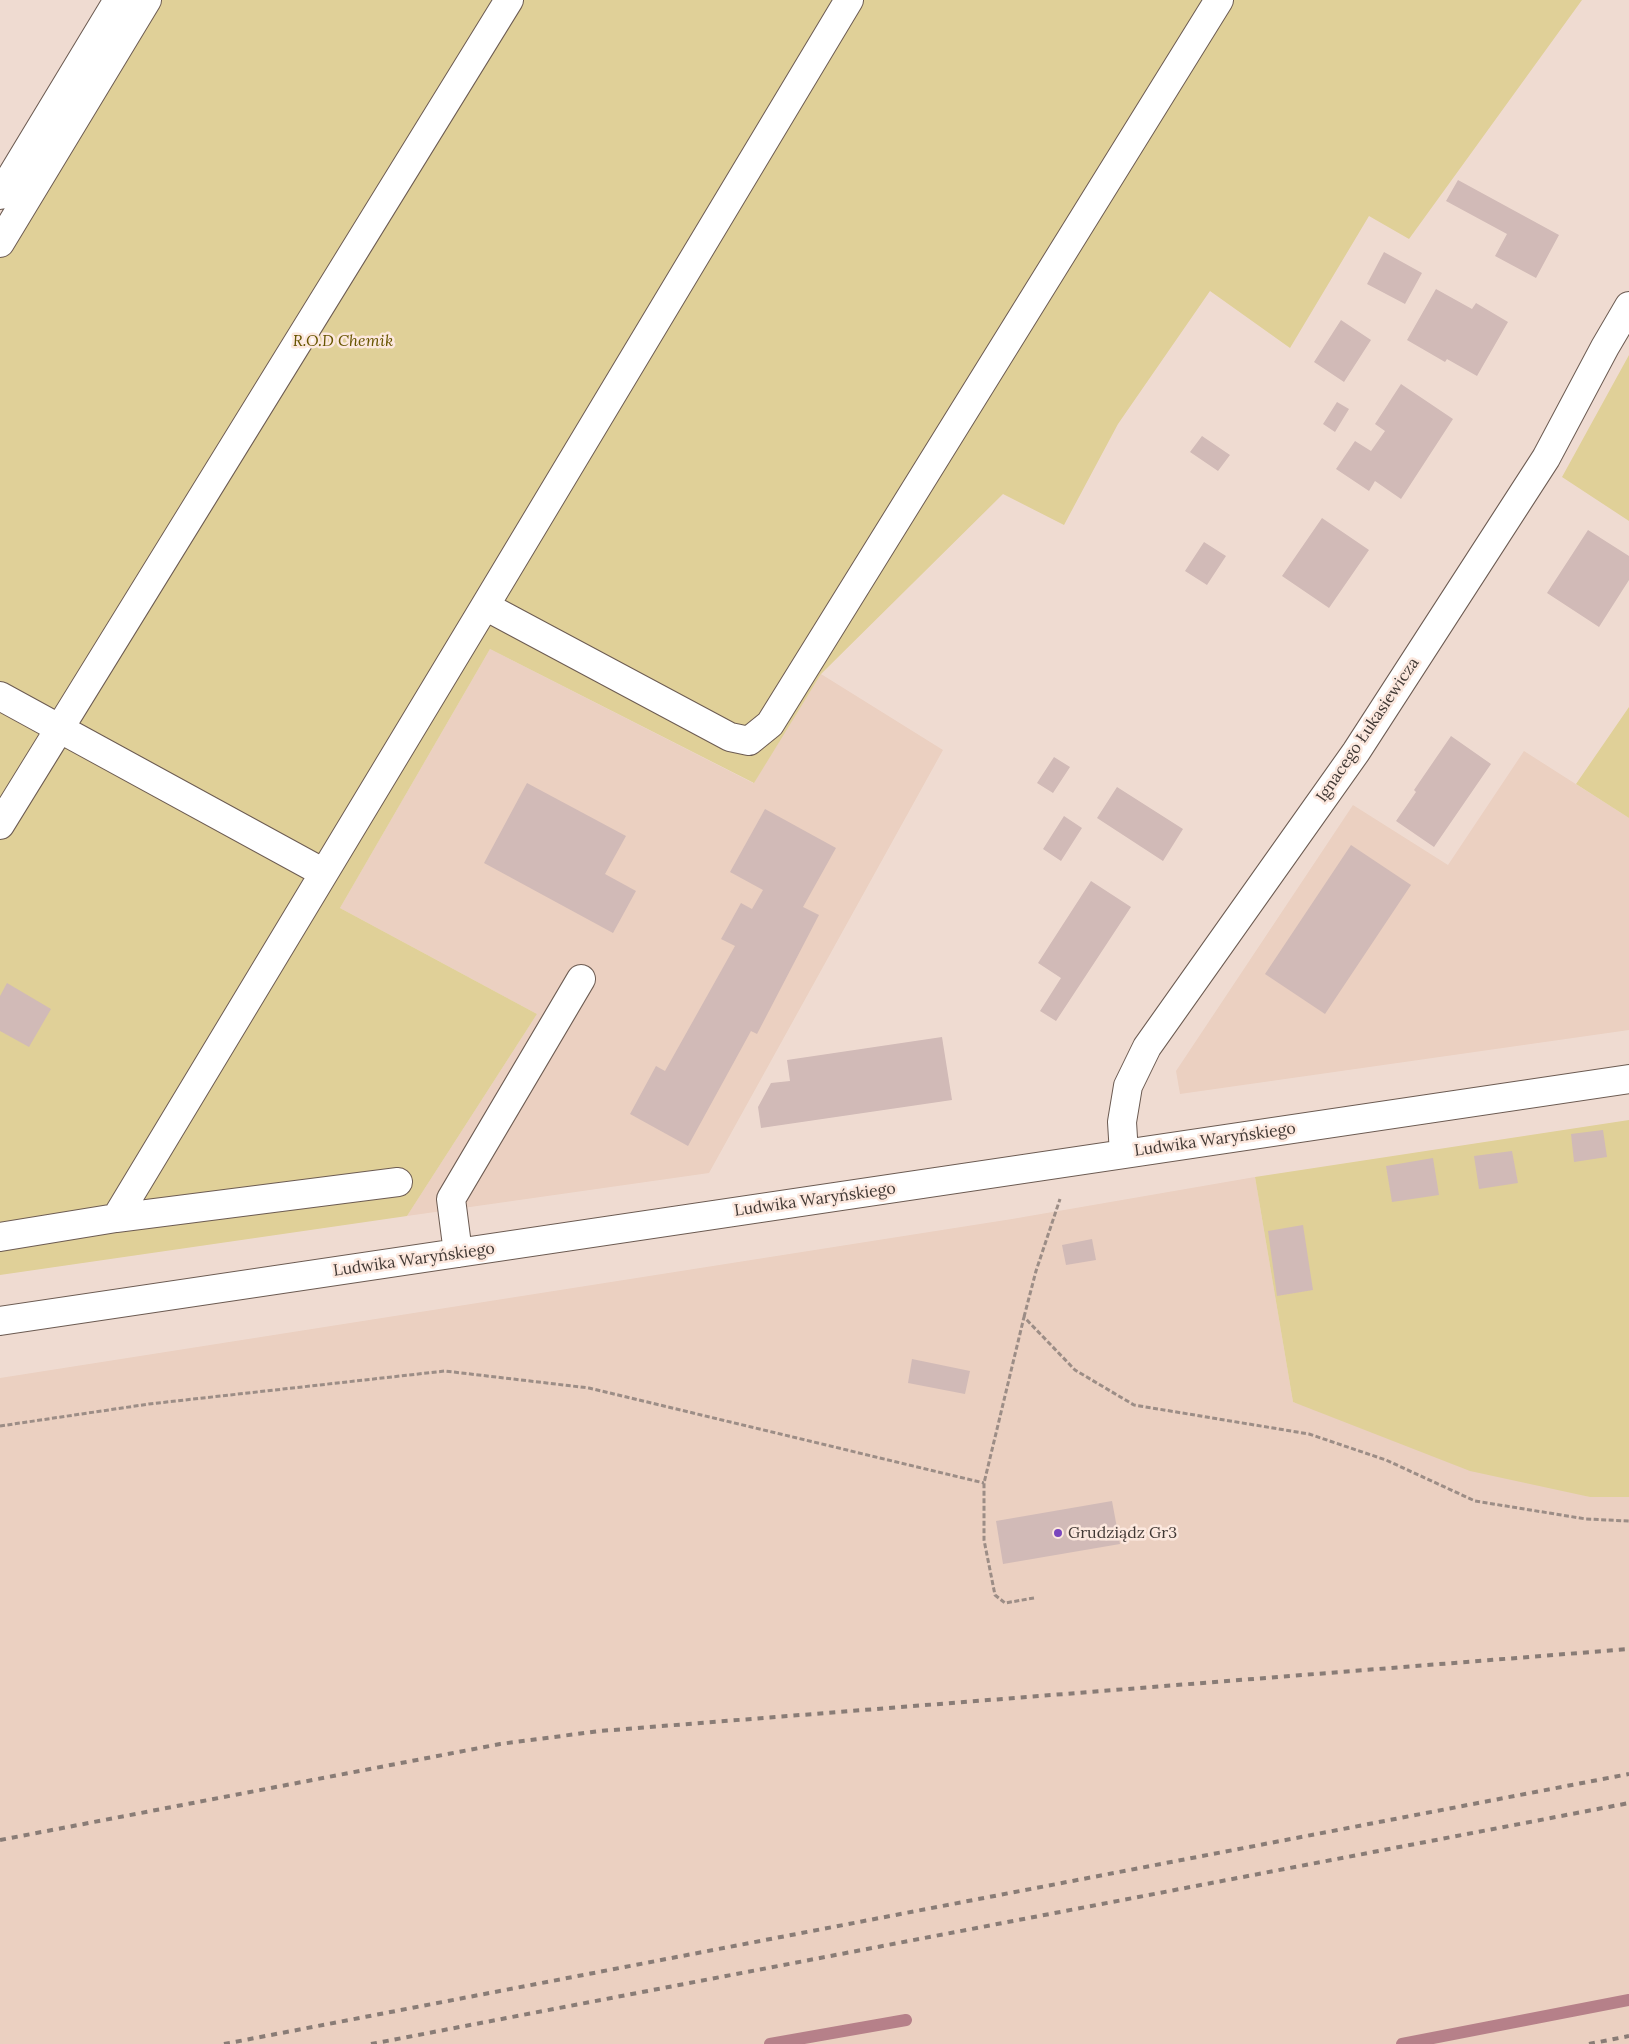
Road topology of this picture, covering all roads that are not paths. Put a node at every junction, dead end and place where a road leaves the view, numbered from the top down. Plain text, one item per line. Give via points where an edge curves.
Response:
1 (118, 0) edge
2 (147, 0) edge
3 (509, 0) edge
4 (849, 0) edge
5 (1219, 0) edge
6 (0, 195) edge
7 (0, 243) edge
8 (1629, 306) edge
9 (485, 606) junction
10 (0, 696) edge
11 (59, 728) junction
12 (0, 824) edge
13 (324, 873) junction
14 (581, 979) dead end
15 (1629, 1079) edge
16 (1124, 1154) junction
17 (398, 1182) dead end
18 (116, 1218) junction
19 (0, 1237) edge
20 (458, 1253) junction
21 (0, 1321) edge

1 - 6 street
2 - 7 street
3 - 11 street
4 - 9 street
5 - 9 street via 770,724 748,741 730,737
8 - 16 street, Ignacego Łukasiewicza via 1546,458 1356,752 1147,1047 1128,1086 1122,1122
9 - 13 street
10 - 11 street
11 - 12 street
11 - 13 street
13 - 18 street
14 - 20 street via 451,1199
15 - 16 street, Ludwika Waryńskiego
16 - 20 street, Ludwika Waryńskiego
17 - 18 street
18 - 19 street
20 - 21 street, Ludwika Waryńskiego

